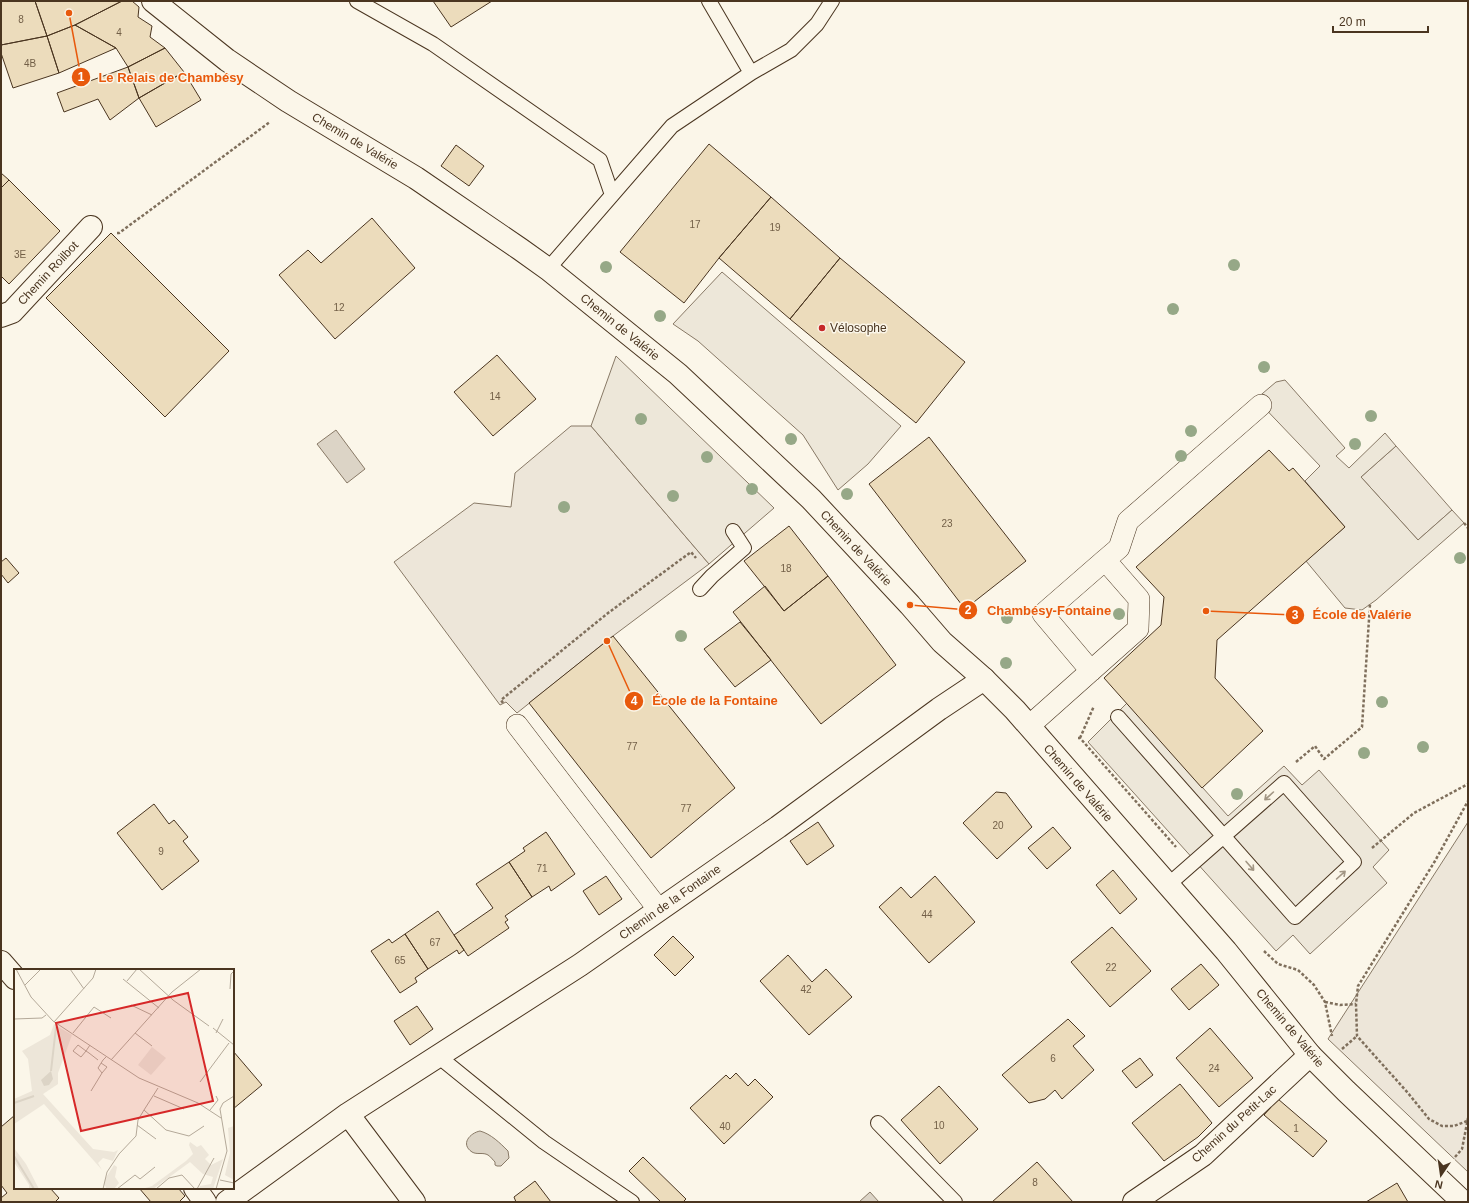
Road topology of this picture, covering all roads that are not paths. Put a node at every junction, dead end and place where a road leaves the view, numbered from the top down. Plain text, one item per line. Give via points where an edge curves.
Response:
1 (153, 1) edge
2 (357, 1) edge
3 (709, 1) edge
4 (832, 1) edge
5 (751, 73) junction
6 (612, 195) junction
7 (91, 226) road end
8 (548, 269) junction
9 (1, 316) edge
10 (1261, 405) dead end
11 (733, 531) dead end
12 (1105, 560) junction
13 (700, 588) dead end
14 (1091, 671) junction
15 (984, 679) junction
16 (1118, 716) dead end
17 (518, 725) dead end
18 (1029, 726) junction
19 (1224, 837) junction
20 (1168, 885) junction
21 (658, 910) junction
22 (1, 962) edge
23 (14, 977) edge
24 (1310, 1054) junction
25 (438, 1056) junction
26 (348, 1114) junction
27 (878, 1123) dead end
28 (196, 1189) edge
29 (205, 1202) edge
30 (227, 1202) edge
31 (414, 1202) edge
32 (632, 1202) edge
33 (955, 1202) edge
34 (1134, 1202) edge
35 (1463, 1202) edge

1 - 8 street, Chemin de Valérie via 227,60 288,101 416,178
2 - 6 lane via 433,44 600,160
3 - 5 lane
4 - 5 lane via 817,24 791,50
5 - 6 lane via 672,126
6 - 8 lane
7 - 9 street, Chemin Roilbot via 12,312
8 - 15 street, Chemin de Valérie via 678,374 758,448 811,499 942,642
10 - 12 street via 1128,521 1119,548
11 - 13 lane via 744,548
12 - 14 street via 1139,599 1138,629
12 - 14 street via 1044,614
14 - 18 street
15 - 18 street, Chemin de Valérie
15 - 21 street, Chemin de la Fontaine
16 - 19 lane
17 - 21 street
18 - 20 street, Chemin de Valérie
19 -> 19 lane via 1295,917 1354,862 1284,783
19 - 20 lane
20 - 24 street, Chemin de Valérie
21 - 25 street, Chemin de la Fontaine via 580,965
22 - 23 street
24 - 34 street, Chemin du Petit-Lac via 1203,1155
24 - 35 street, Chemin de Valérie
25 - 26 street, Chemin de la Fontaine
25 - 32 lane via 544,1142
26 - 30 street, Chemin de la Fontaine
26 - 31 street
27 - 33 lane
28 - 29 street

